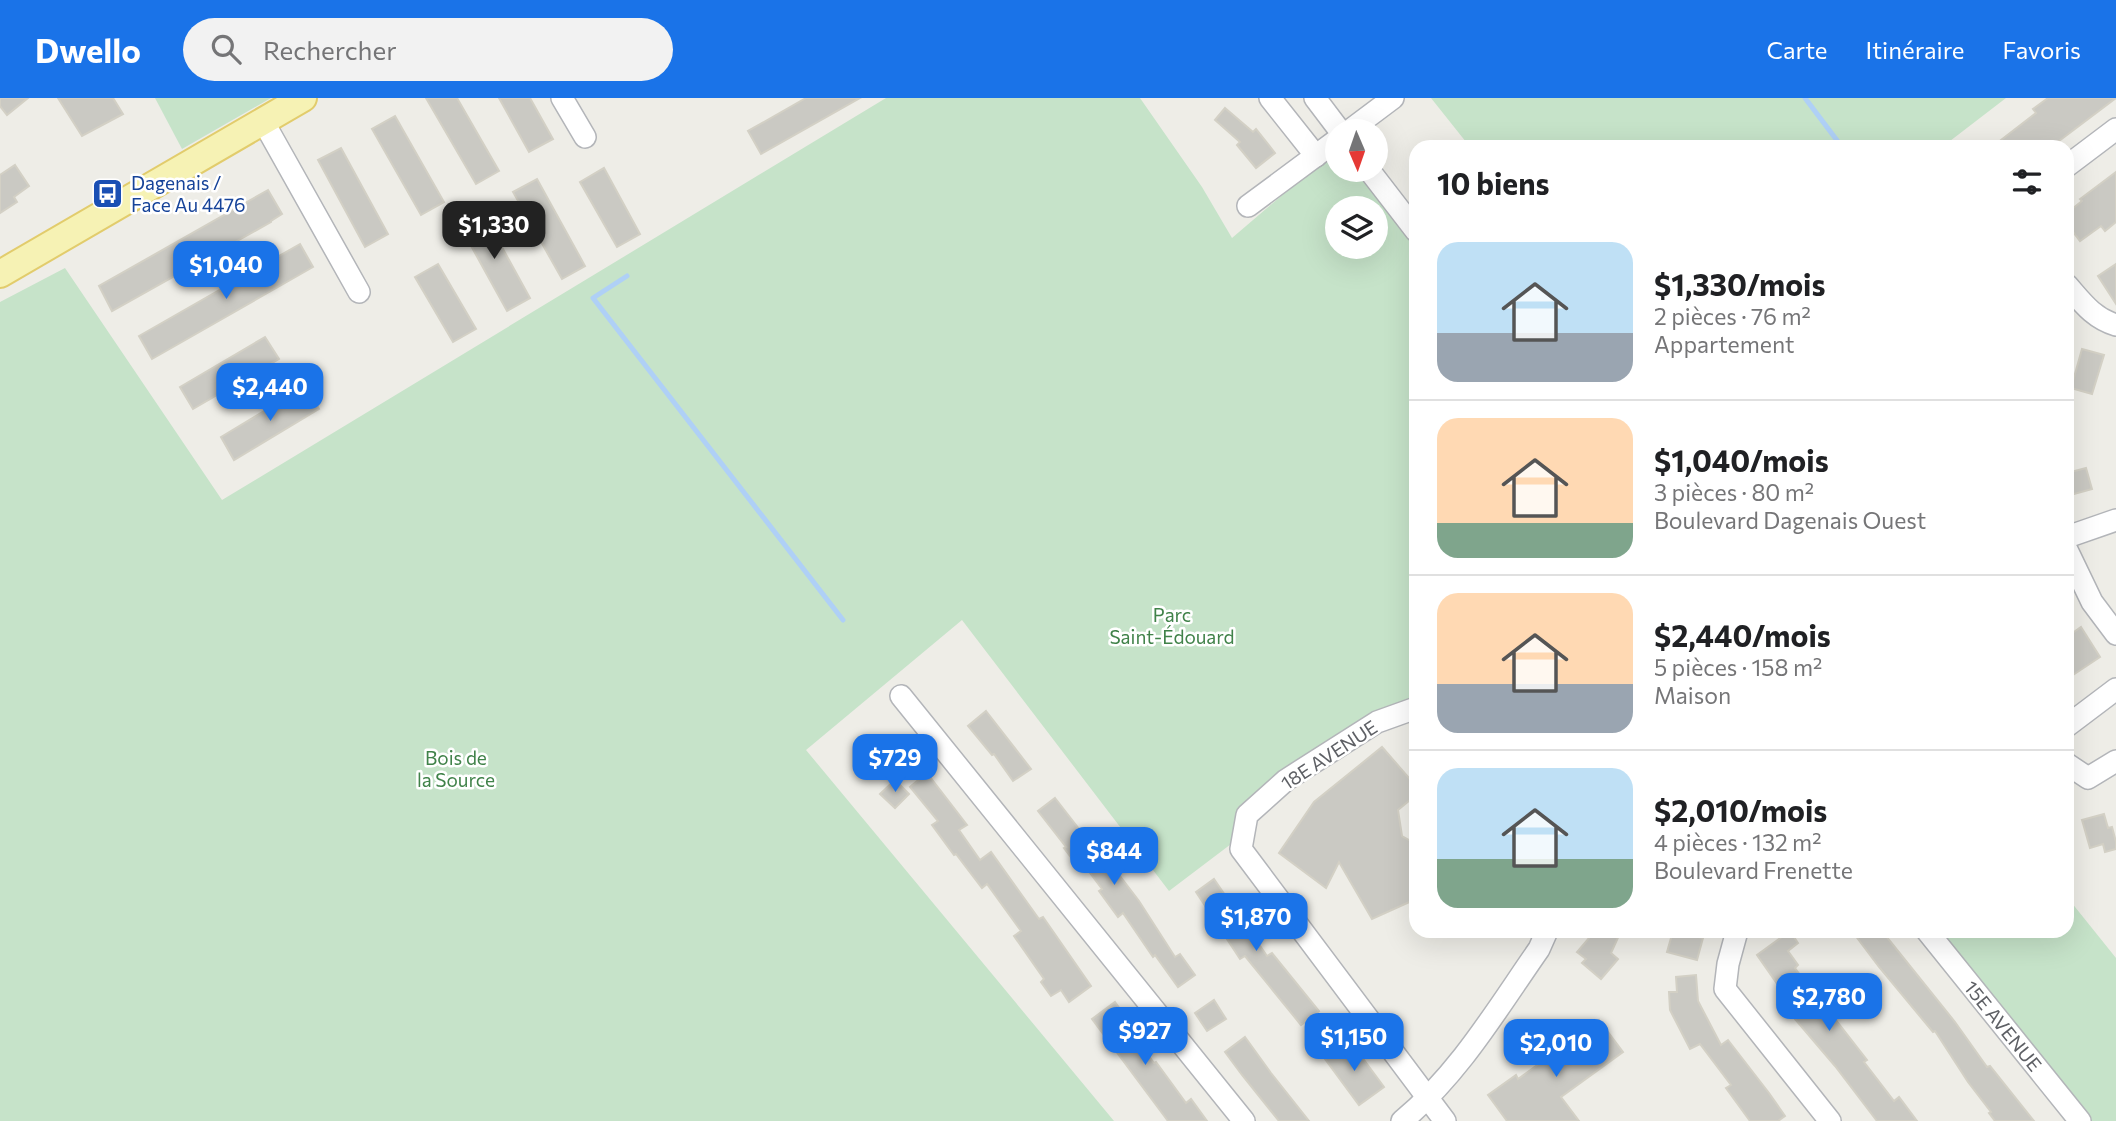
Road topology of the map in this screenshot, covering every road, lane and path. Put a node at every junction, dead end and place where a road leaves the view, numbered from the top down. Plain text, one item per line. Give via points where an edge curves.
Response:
1 (303, 98) edge
2 (562, 98) edge
3 (1270, 98) edge
4 (1315, 98) edge
5 (1393, 98) edge
6 (1331, 119) edge
7 (1365, 119) edge
8 (263, 121) junction
9 (2116, 129) edge
10 (585, 137) dead end
11 (1325, 149) edge
12 (1316, 156) junction
13 (2074, 161) edge
14 (1378, 182) edge
15 (1248, 206) dead end
16 (1409, 222) edge
17 (0, 274) edge
18 (359, 292) dead end
19 (2074, 293) edge
20 (2116, 325) edge
21 (2116, 520) edge
22 (2074, 535) edge
23 (2074, 565) edge
24 (2116, 634) edge
25 (2116, 689) edge
26 (901, 696) dead end
27 (1409, 711) edge
28 (2074, 721) edge
29 (2116, 761) edge
30 (2074, 769) edge
31 (1544, 938) edge
32 (1735, 938) edge
33 (1933, 938) edge
34 (1428, 1100) junction
35 (1244, 1121) edge
36 (1402, 1121) edge
37 (1445, 1121) edge
38 (1830, 1121) edge
39 (2080, 1121) edge

1 - 8 main road
2 - 10 street
3 - 12 street
4 - 6 street
5 - 7 street
8 - 17 main road
8 - 18 street
9 - 13 street
11 - 12 street
12 - 15 street
14 - 16 street
19 - 20 street via 2095,316
21 - 22 street
23 - 24 street via 2092,602
25 - 28 street
26 - 35 street
27 - 34 street, 18E AVENUE via 1377,722 1286,780 1247,815 1241,849
29 - 30 street via 2088,778
31 - 34 street via 1468,1053
32 - 38 street via 1726,989
33 - 39 street, 15E AVENUE
34 - 36 street
34 - 37 street, 18E AVENUE

